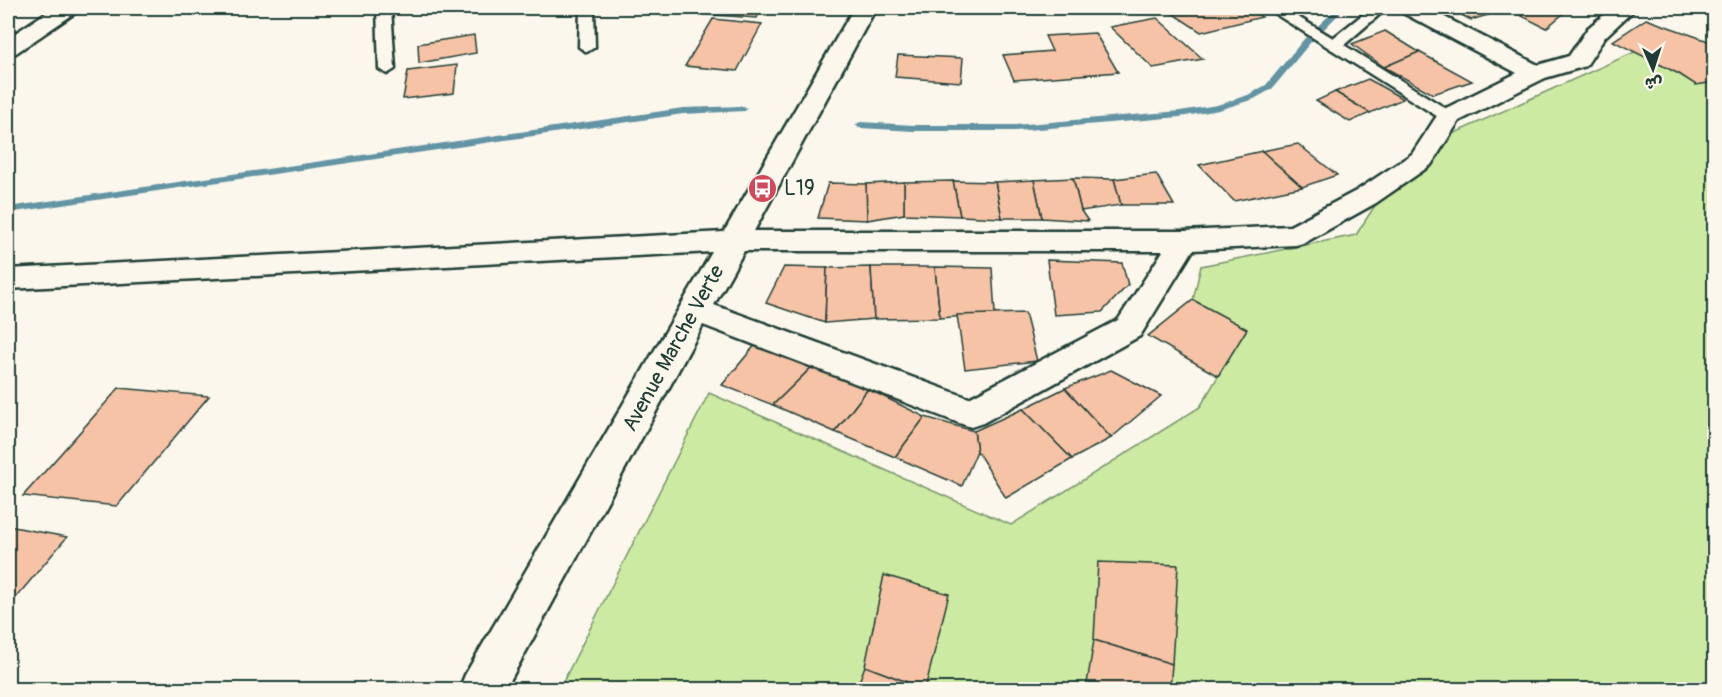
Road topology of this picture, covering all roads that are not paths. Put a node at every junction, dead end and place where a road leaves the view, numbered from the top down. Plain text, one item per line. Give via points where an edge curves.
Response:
1 (67, 8) edge
2 (384, 8) edge
3 (587, 8) edge
4 (865, 8) edge
5 (1273, 8) edge
6 (1380, 8) edge
7 (1411, 8) edge
8 (1624, 8) edge
9 (1331, 42) junction
10 (587, 47) dead end
11 (8, 48) edge
12 (387, 69) dead end
13 (1536, 73) junction
14 (1449, 116) junction
15 (733, 241) junction
16 (1184, 242) junction
17 (8, 279) edge
18 (694, 310) junction
19 (481, 690) edge

1 - 11 street
2 - 12 lane
3 - 10 lane
4 - 15 street, Avenue Marche Verte
5 - 9 lane
6 - 9 lane
7 - 13 street
8 - 13 street via 1596,33 1578,61
9 - 14 lane
13 - 14 street
14 - 16 street via 1422,159 1296,235
15 - 16 street
15 - 17 street
15 - 18 street, Avenue Marche Verte
16 - 18 street via 1129,328 971,413
18 - 19 street, Avenue Marche Verte

